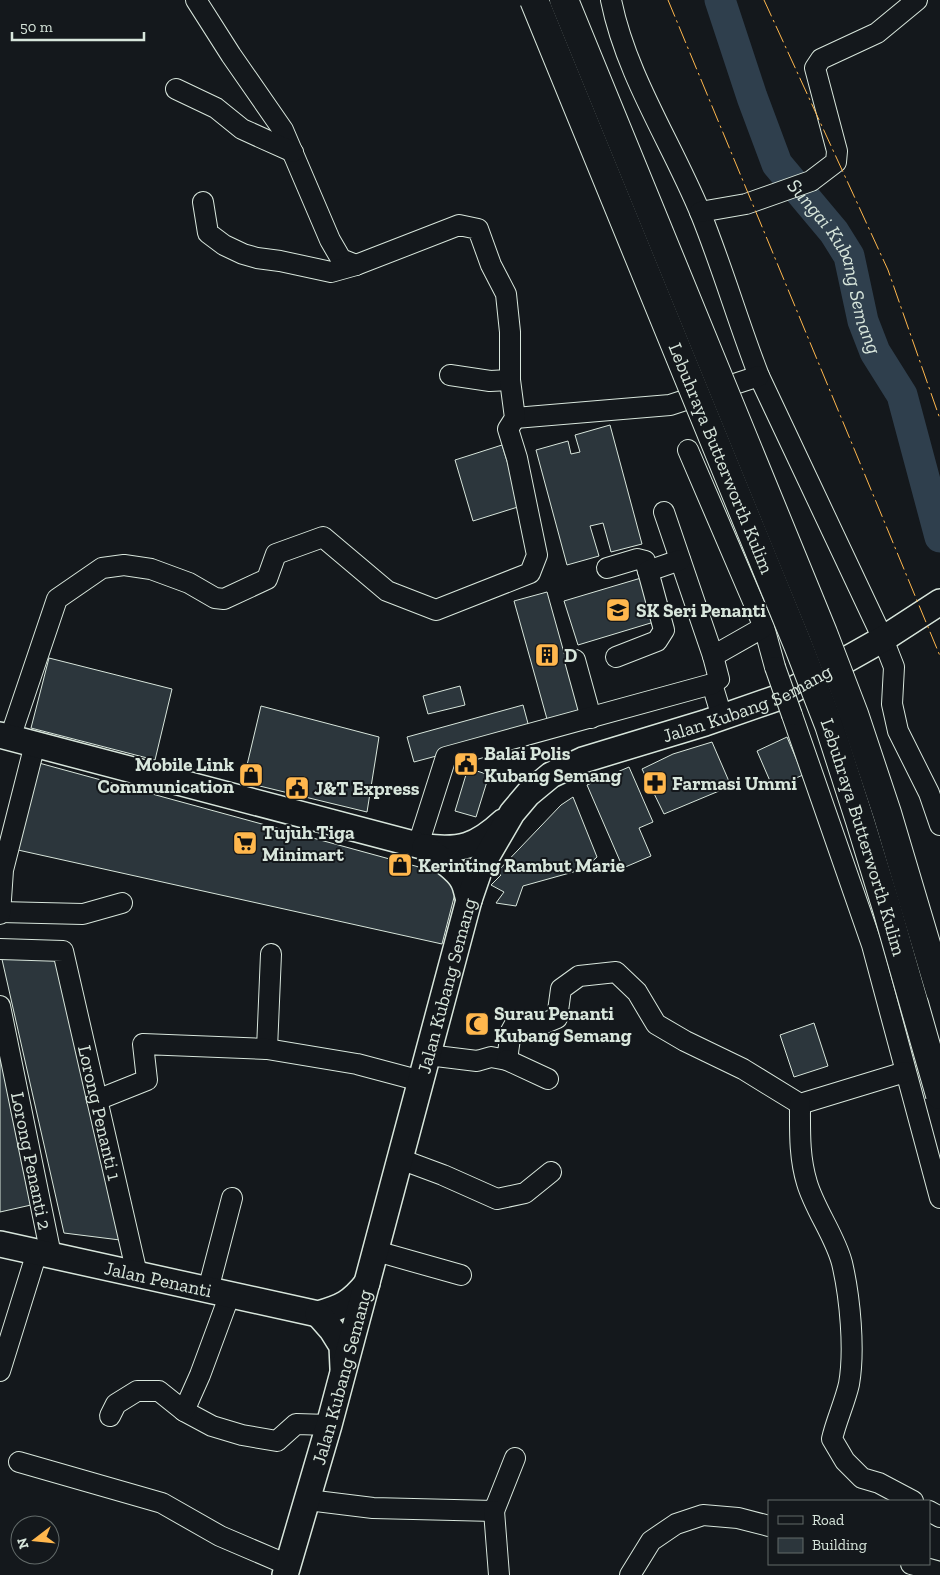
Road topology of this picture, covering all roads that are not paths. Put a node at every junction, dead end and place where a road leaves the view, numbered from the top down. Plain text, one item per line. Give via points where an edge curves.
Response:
1 (196, 0) edge
2 (534, 0) edge
3 (564, 0) edge
4 (611, 0) edge
5 (917, 0) edge
6 (176, 89) dead end
7 (293, 152) junction
8 (202, 202) dead end
9 (700, 212) junction
10 (356, 265) junction
11 (450, 375) dead end
12 (759, 376) junction
13 (510, 380) junction
14 (516, 418) junction
15 (688, 450) dead end
16 (664, 512) dead end
17 (680, 560) junction
18 (607, 568) dead end
19 (648, 570) junction
20 (940, 602) edge
21 (764, 627) junction
22 (887, 636) junction
23 (713, 656) junction
24 (616, 657) dead end
25 (575, 660) dead end
26 (712, 684) junction
27 (722, 717) junction
28 (591, 718) junction
29 (5, 736) edge
30 (35, 744) junction
31 (512, 814) junction
32 (940, 825) edge
33 (421, 846) junction
34 (469, 900) junction
35 (122, 903) dead end
36 (0, 913) edge
37 (0, 949) edge
38 (271, 954) dead end
39 (940, 991) edge
40 (0, 1006) edge
41 (267, 1049) junction
42 (428, 1055) junction
43 (507, 1060) junction
44 (905, 1072) junction
45 (548, 1079) dead end
46 (421, 1081) junction
47 (940, 1095) edge
48 (97, 1100) junction
49 (800, 1104) junction
50 (400, 1159) junction
51 (551, 1172) dead end
52 (232, 1198) dead end
53 (940, 1198) edge
54 (0, 1244) edge
55 (376, 1251) junction
56 (44, 1254) junction
57 (137, 1274) junction
58 (461, 1275) dead end
59 (367, 1284) junction
60 (219, 1292) junction
61 (9, 1314) edge
62 (318, 1314) junction
63 (344, 1370) junction
64 (0, 1371) edge
65 (184, 1411) junction
66 (110, 1416) dead end
67 (329, 1425) junction
68 (516, 1458) dead end
69 (19, 1462) dead end
70 (308, 1500) junction
71 (911, 1500) edge
72 (494, 1512) junction
73 (768, 1526) edge
74 (915, 1565) edge
75 (286, 1570) edge
76 (940, 1572) edge
77 (499, 1575) edge
78 (630, 1575) edge

1 - 7 street via 283,130
2 - 47 highway, Lebuhraya Butterworth Kulim, bridge via 829,725 887,909
3 - 39 highway, Lebuhraya Butterworth Kulim, bridge via 854,714
4 - 9 street via 617,28 648,102
5 - 9 street via 878,33 821,58 815,68 838,151 836,162 811,181 746,204
6 - 7 street via 216,108 242,129
7 - 10 street via 340,258
8 - 10 street via 208,233 243,254 331,272
9 - 12 street
10 - 13 street via 458,225 478,230 506,294
11 - 13 street via 490,381
12 - 14 street via 670,405
12 - 22 street
13 - 14 street
14 - 29 street via 508,429 537,555 530,573 436,610 387,591 323,537 276,554 266,579 224,600 151,569 124,565 102,568 57,599
15 - 21 street
16 - 17 street
17 - 19 street
17 - 23 street
18 - 19 street via 638,559 645,561
19 - 24 street via 664,630 657,641
20 - 22 main road, Jalan Kubang Semang
21 - 23 street
21 - 44 street, bridge via 872,945
22 - 27 main road, Jalan Kubang Semang via 780,697
22 - 32 street via 894,667 892,704 898,731 929,793
23 - 26 street via 719,679
25 - 28 street
26 - 27 street
26 - 28 street
27 - 31 main road, Jalan Kubang Semang via 583,760 551,775 528,794
28 - 33 street via 446,757
29 - 30 main road
30 - 33 main road
30 - 36 street via 3,870
31 - 33 main road via 488,836 472,844 448,849
31 - 34 main road, Jalan Kubang Semang via 480,868
33 - 34 main road via 463,880
34 - 42 main road, Jalan Kubang Semang
35 - 36 street via 83,914
37 - 48 street, Lorong Penanti 1 via 63,951
38 - 41 street
40 - 56 street, Lorong Penanti 2
41 - 46 street via 357,1064
41 - 48 street via 143,1044 147,1080
42 - 43 street via 478,1061 491,1057
42 - 46 main road, Jalan Kubang Semang
43 - 45 street
43 - 49 street via 511,1031 516,1022 545,1023 557,1018 561,989 579,976 616,972 637,992 656,1024
44 - 49 street
44 - 53 street
46 - 50 main road, Jalan Kubang Semang
48 - 57 street, Lorong Penanti 1
49 - 71 street via 800,1152 807,1184 841,1262 848,1298 852,1342 848,1385 832,1439 845,1461 862,1478
50 - 51 street via 497,1199 525,1193
50 - 55 main road, Jalan Kubang Semang
52 - 60 street
54 - 56 main road, Jalan Penanti
55 - 58 street
55 - 59 main road, Jalan Kubang Semang
56 - 57 main road, Jalan Penanti
56 - 61 street
57 - 60 main road, Jalan Penanti
59 - 62 main road via 345,1306
59 - 63 main road, Jalan Kubang Semang
60 - 62 main road, Jalan Penanti
60 - 65 street via 200,1375
61 - 64 street
62 - 63 main road via 342,1346
63 - 67 main road, Jalan Kubang Semang
65 - 66 street via 159,1391 137,1391 116,1404
65 - 67 street via 212,1426 277,1440 296,1424
67 - 70 main road, Jalan Kubang Semang
68 - 72 street
69 - 75 street via 162,1504
70 - 72 street via 373,1508
70 - 75 main road, Jalan Kubang Semang
72 - 77 street
73 - 78 street via 738,1518 703,1516 676,1524 651,1541
74 - 76 street

